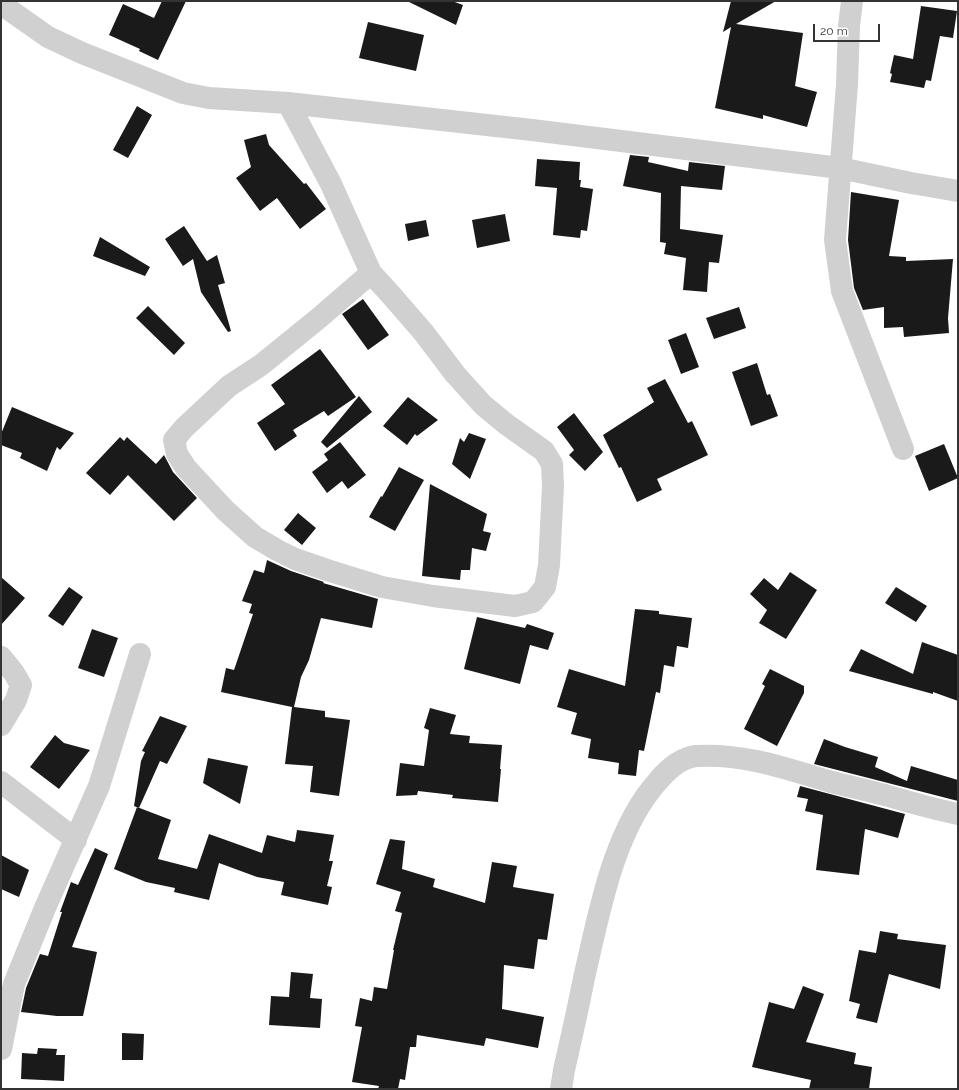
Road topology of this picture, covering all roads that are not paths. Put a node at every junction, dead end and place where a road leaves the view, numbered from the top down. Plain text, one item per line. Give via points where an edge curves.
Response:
1 (852, 1) edge
2 (1, 4) edge
3 (288, 103) junction
4 (840, 168) junction
5 (958, 191) edge
6 (371, 273) junction
7 (903, 449) dead end
8 (140, 654) dead end
9 (1, 657) edge
10 (1, 725) edge
11 (1, 782) edge
12 (958, 814) edge
13 (76, 840) junction
14 (1, 1049) edge
15 (561, 1089) edge

1 - 4 street
2 - 3 street via 48,38 183,93 208,98
3 - 4 street
3 - 6 street via 331,184
4 - 5 street
4 - 7 street via 835,240 842,291
6 - 6 street via 483,405 544,451 552,464 553,486 546,587 533,602 515,606 382,587 295,559 255,537 226,511 186,468 177,454 174,440 229,386 313,323
8 - 13 street via 99,786
9 - 10 street via 21,685 16,700
11 - 13 street
12 - 15 street via 828,781 774,764 712,756 695,756 675,764 650,789 636,809 620,847 602,899
13 - 14 street via 14,984

